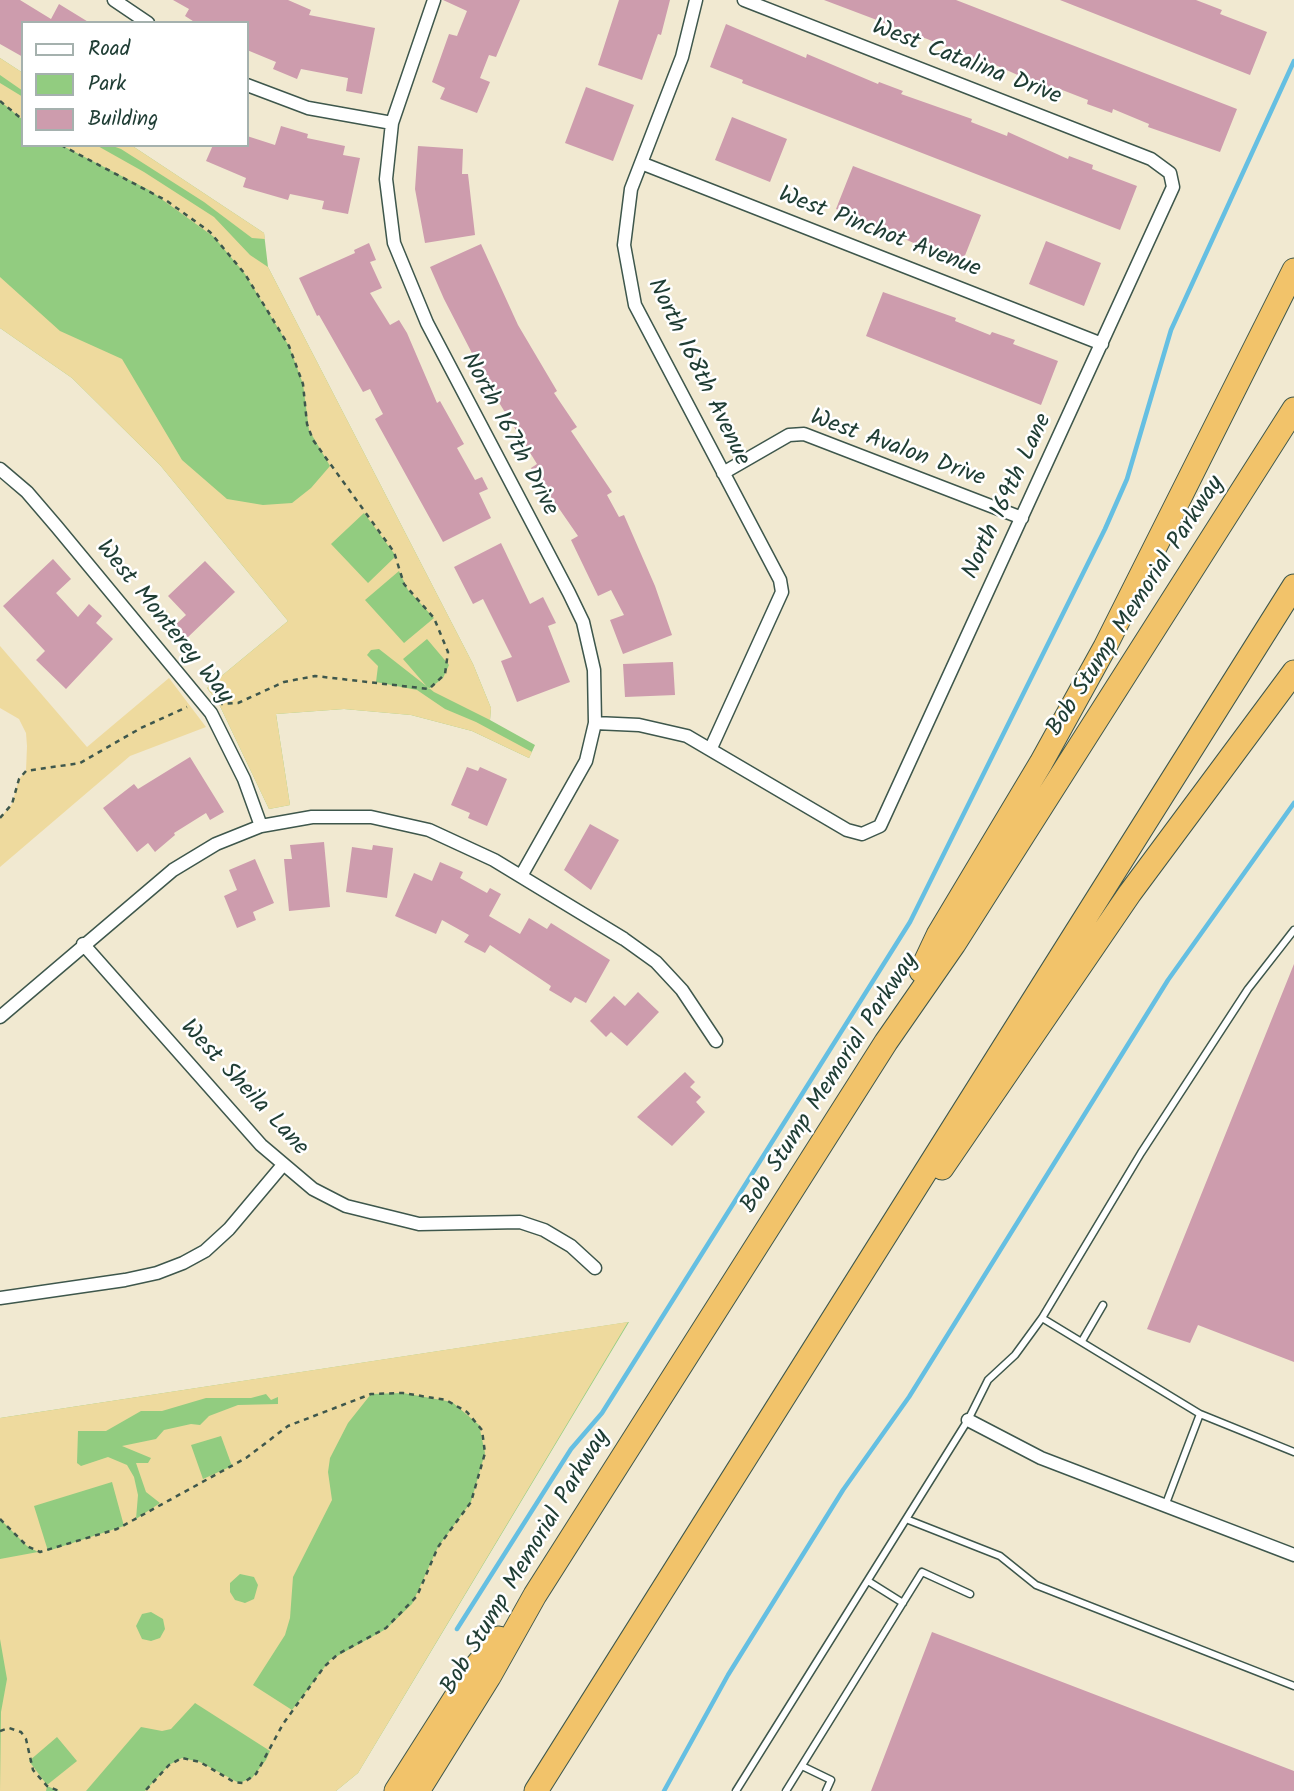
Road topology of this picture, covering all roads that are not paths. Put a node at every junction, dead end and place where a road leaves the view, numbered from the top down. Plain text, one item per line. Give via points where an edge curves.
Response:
1 (114, 0) edge
2 (434, 0) edge
3 (696, 0) edge
4 (744, 0) edge
5 (145, 21) edge
6 (248, 85) edge
7 (392, 123) junction
8 (640, 163) junction
9 (1170, 173) joint
10 (1294, 270) edge
11 (1102, 344) junction
12 (1294, 409) edge
13 (0, 469) edge
14 (723, 473) junction
15 (1022, 518) junction
16 (1294, 586) edge
17 (1294, 672) edge
18 (595, 723) junction
19 (711, 748) junction
20 (261, 826) junction
21 (521, 876) junction
22 (1294, 930) edge
23 (83, 944) junction
24 (0, 1017) edge
25 (893, 1031) junction
26 (716, 1041) dead end
27 (282, 1166) junction
28 (886, 1239) junction
29 (595, 1268) dead end
30 (0, 1298) edge
31 (1103, 1306) dead end
32 (1042, 1318) junction
33 (1082, 1341) junction
34 (1200, 1414) junction
35 (968, 1420) junction
36 (1294, 1452) edge
37 (1165, 1506) junction
38 (906, 1519) junction
39 (1294, 1555) edge
40 (867, 1581) junction
41 (970, 1594) dead end
42 (535, 1595) junction
43 (903, 1602) junction
44 (1294, 1686) edge
45 (802, 1766) junction
46 (396, 1791) edge
47 (418, 1791) edge
48 (536, 1791) edge
49 (736, 1791) edge
50 (786, 1791) edge
51 (826, 1791) edge

1 - 5 street
2 - 7 street, North 167th Drive
3 - 8 street, North 168th Avenue via 682,57
4 - 9 street, West Catalina Drive via 1151,159
6 - 7 street via 308,108
7 - 18 street, North 167th Drive via 386,179 394,243 427,323 583,622 594,670
8 - 11 street, West Pinchot Avenue
8 - 14 street, North 168th Avenue via 624,226 629,284 635,305
9 - 11 street, North 169th Lane via 1170,195
10 - 25 highway via 1105,647 939,935
11 - 15 street, North 169th Lane
12 - 25 highway, Bob Stump Memorial Parkway via 954,944
13 - 20 street, West Monterey Way via 34,500 204,703 223,733
14 - 15 street, West Avalon Drive via 789,435 804,434
14 - 19 street, North 168th Avenue via 780,580 782,592
15 - 19 street, North 169th Lane via 883,821 869,833 848,830
16 - 28 highway via 949,1131
17 - 28 highway via 1123,902 965,1138
18 - 19 street via 656,728
18 - 21 street, North 167th Drive via 578,777
20 - 21 street via 312,817 371,817 429,830
20 - 23 street via 216,844 173,870
21 - 26 street via 656,962 682,990
22 - 32 lane via 1248,989 1149,1141
23 - 24 street
23 - 27 street, West Sheila Lane
25 - 42 highway, Bob Stump Memorial Parkway
27 - 29 street, West Sheila Lane via 313,1189 381,1217 419,1224 520,1222 571,1246
27 - 30 street via 229,1229 183,1263 125,1280
28 - 48 highway
31 - 33 lane
32 - 33 lane
32 - 35 lane via 1015,1355 988,1380
33 - 34 lane
34 - 36 lane
34 - 37 lane
35 - 37 street via 1041,1458
35 - 38 lane
37 - 39 street
38 - 40 lane
38 - 44 lane via 1000,1556 1036,1586
40 - 43 lane
40 - 49 lane
41 - 43 lane via 922,1572
42 - 46 highway via 473,1670
42 - 47 highway, Bob Stump Memorial Parkway
43 - 45 lane
45 - 50 lane
45 - 51 lane via 831,1780

